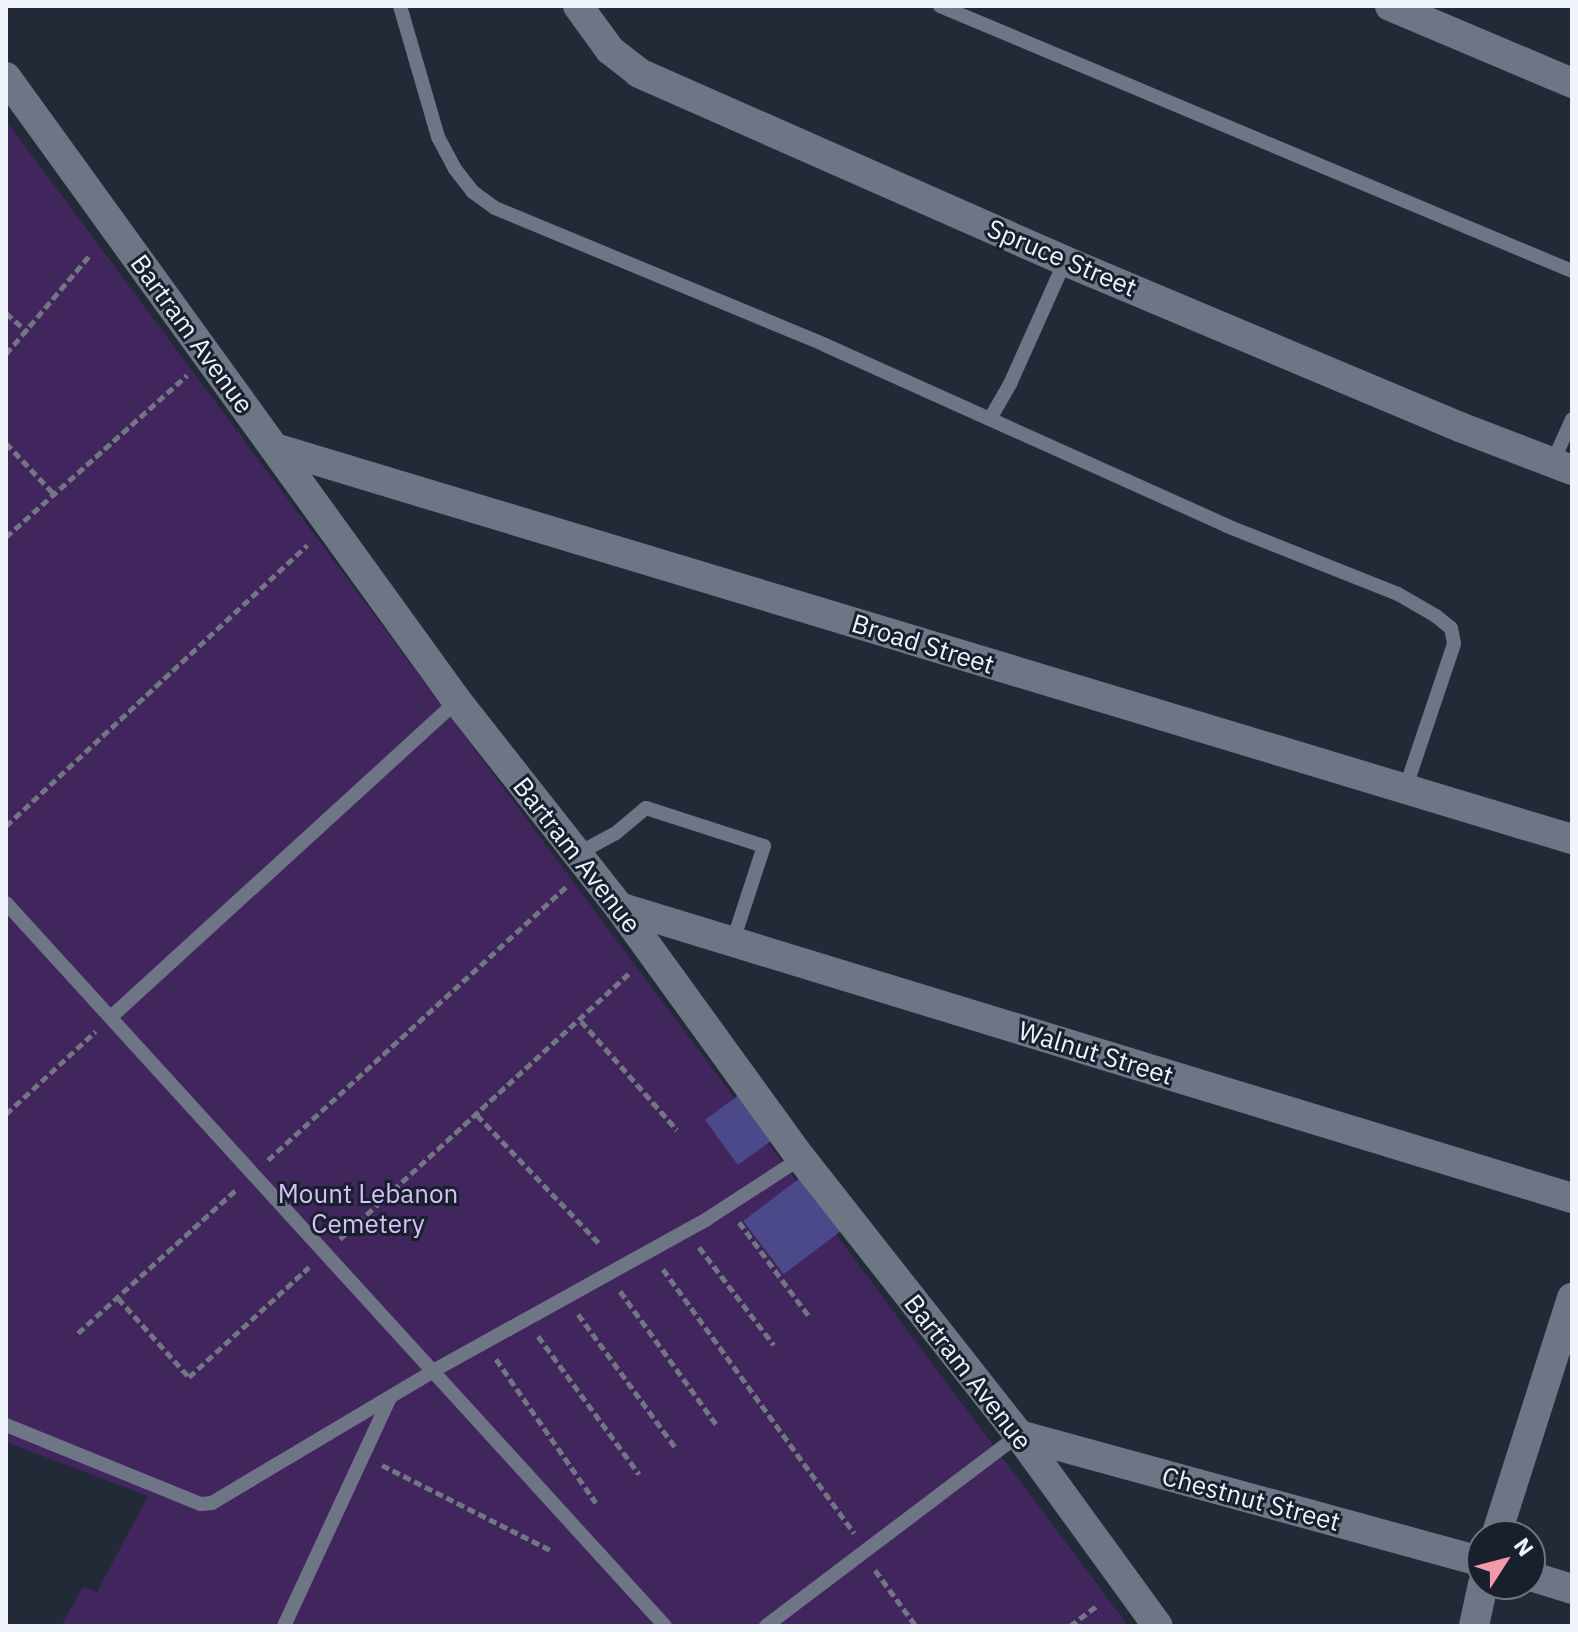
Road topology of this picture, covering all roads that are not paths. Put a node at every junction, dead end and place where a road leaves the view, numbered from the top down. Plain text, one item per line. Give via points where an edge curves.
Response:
1 (400, 6) edge
2 (578, 6) edge
3 (940, 6) edge
4 (1390, 6) edge
5 (6, 77) edge
6 (1572, 83) edge
7 (1065, 261) junction
8 (1572, 271) edge
9 (991, 417) junction
10 (1572, 419) edge
11 (275, 448) junction
12 (1562, 467) edge
13 (457, 701) junction
14 (1405, 790) junction
15 (1572, 839) edge
16 (574, 868) junction
17 (6, 903) edge
18 (619, 907) junction
19 (733, 941) junction
20 (111, 1017) junction
21 (801, 1158) junction
22 (1572, 1198) edge
23 (1572, 1298) edge
24 (433, 1371) junction
25 (391, 1396) junction
26 (6, 1425) edge
27 (1019, 1435) junction
28 (1501, 1520) edge
29 (1466, 1558) edge
30 (1546, 1581) edge
31 (1572, 1589) edge
32 (1480, 1600) edge
33 (284, 1626) edge
34 (665, 1626) edge
35 (766, 1626) edge
36 (1158, 1626) edge
37 (1474, 1626) edge

1 - 9 lane via 438,137 473,192 495,208
2 - 7 street, Spruce Street via 610,50 639,73
3 - 8 lane
4 - 6 street
5 - 11 street, Bartram Avenue
7 - 9 lane
7 - 12 street, Spruce Street
9 - 14 lane via 1227,526 1398,594 1451,628 1454,644
10 - 12 lane
11 - 13 street, Bartram Avenue
11 - 14 street, Broad Street
13 - 16 street, Bartram Avenue
13 - 20 lane
14 - 15 street, Broad Street
16 - 18 street, Bartram Avenue
16 - 19 lane via 646,808 764,846
17 - 20 lane
18 - 19 street, Walnut Street
18 - 21 street, Bartram Avenue
19 - 22 street, Walnut Street
20 - 24 lane
21 - 24 lane via 687,1230
21 - 27 street, Bartram Avenue
23 - 28 street
24 - 25 lane
24 - 34 lane
25 - 26 lane via 223,1498 201,1504
25 - 33 lane
27 - 29 street, Chestnut Street
27 - 35 lane
27 - 36 street, Bartram Avenue
30 - 31 street
32 - 37 street

